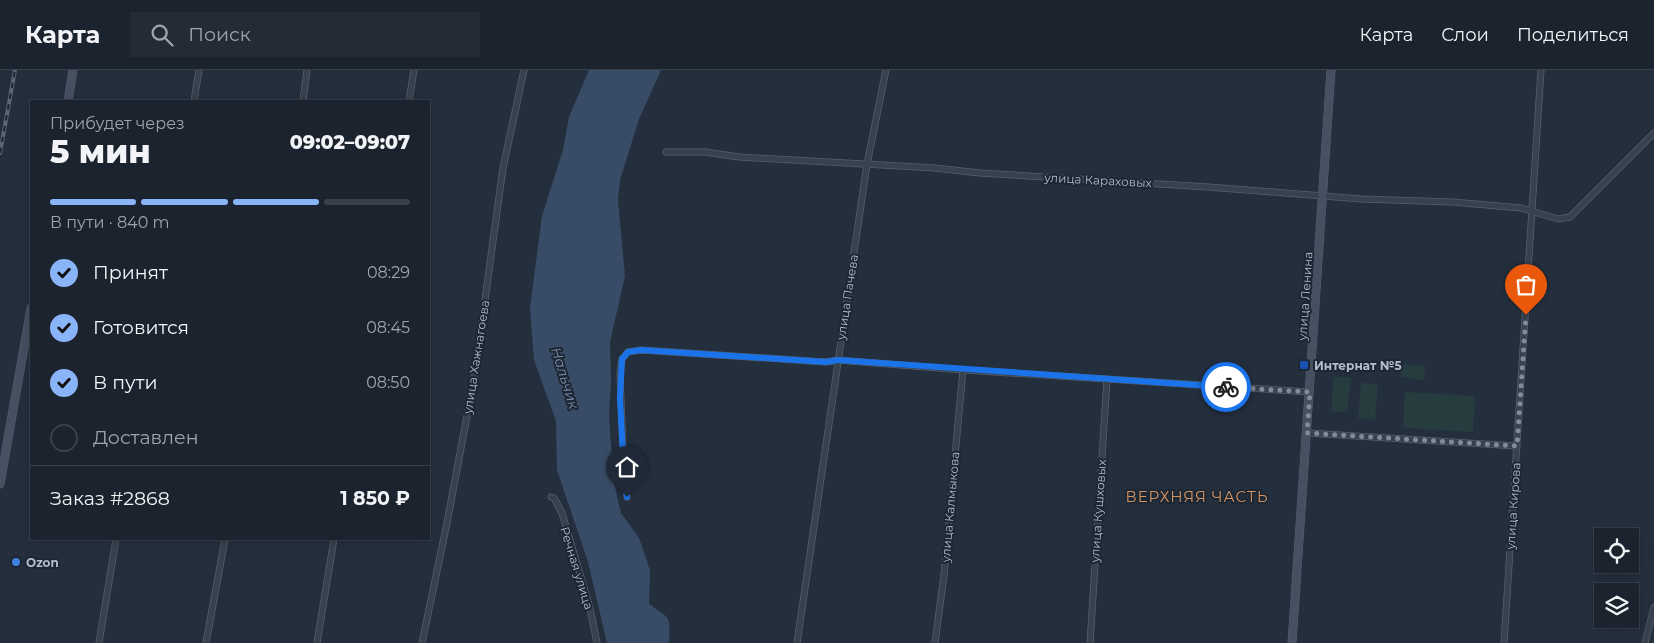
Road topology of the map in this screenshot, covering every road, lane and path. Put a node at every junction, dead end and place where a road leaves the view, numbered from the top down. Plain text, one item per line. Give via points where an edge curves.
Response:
1 (73, 70) edge
2 (199, 70) edge
3 (308, 70) edge
4 (414, 70) edge
5 (524, 70) edge
6 (886, 70) edge
7 (1331, 70) edge
8 (1541, 70) edge
9 (68, 100) edge
10 (194, 100) edge
11 (303, 100) edge
12 (409, 100) edge
13 (1654, 134) edge
14 (666, 152) dead end
15 (867, 164) junction
16 (1323, 195) junction
17 (1531, 212) junction
18 (30, 314) edge
19 (838, 360) junction
20 (963, 370) junction
21 (1107, 379) junction
22 (1310, 392) junction
23 (1307, 433) junction
24 (1517, 446) junction
25 (0, 484) edge
26 (552, 497) dead end
27 (627, 497) dead end
28 (116, 540) edge
29 (225, 540) edge
30 (334, 540) edge
31 (1654, 607) edge
32 (99, 643) edge
33 (206, 643) edge
34 (317, 643) edge
35 (422, 643) edge
36 (597, 643) edge
37 (798, 643) edge
38 (935, 643) edge
39 (1090, 643) edge
40 (1292, 643) edge
41 (1504, 643) edge
42 (1645, 643) edge

1 - 9 street
2 - 10 street
3 - 11 street
4 - 12 street
5 - 35 street, улица Хажнагоева via 503,168 477,364
6 - 15 street, улица Пачева
7 - 16 street, улица Ленина
8 - 17 street, улица Кирова
13 - 17 street, улица Караховых via 1570,217 1558,219
14 - 15 street, улица Караховых
15 - 16 street, улица Караховых
15 - 19 street, улица Пачева
16 - 17 street, улица Караховых via 1361,200 1452,202 1521,208
16 - 22 street, улица Ленина
17 - 24 street, улица Кирова
18 - 25 street
19 - 20 street
19 - 27 street via 628,352 622,359 620,398
19 - 37 street, улица Пачева
20 - 21 street
20 - 38 street, улица Калмыкова
21 - 22 street
21 - 39 street, улица Кушховых
22 - 23 street, улица Ленина
23 - 24 street
23 - 40 street, улица Ленина
24 - 41 street, улица Кирова
26 - 36 street, Речная улица via 562,513
28 - 32 street
29 - 33 street
30 - 34 street
31 - 42 street

